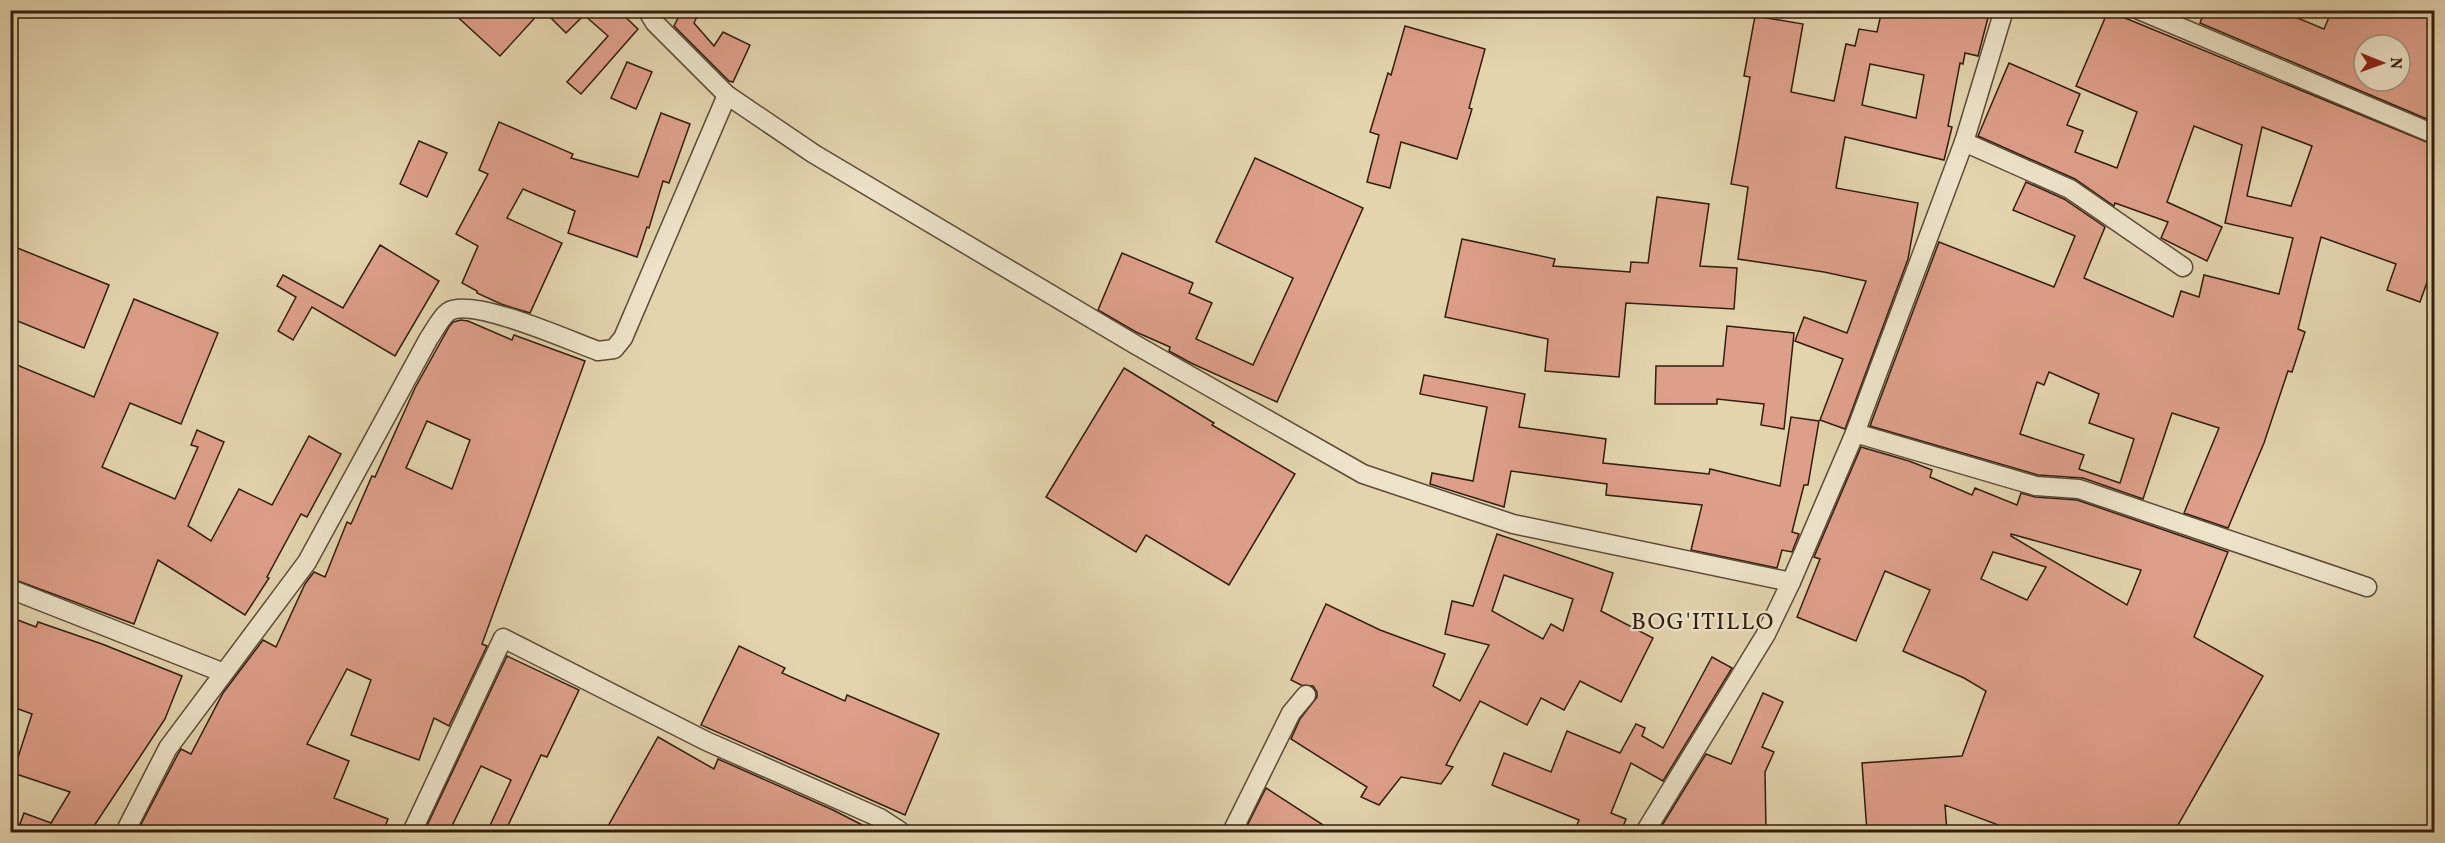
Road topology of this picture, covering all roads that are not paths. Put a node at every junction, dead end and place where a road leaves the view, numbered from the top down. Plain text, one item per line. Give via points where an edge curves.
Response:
1 (647, 10) edge
2 (2004, 10) edge
3 (2139, 10) edge
4 (727, 95) junction
5 (2434, 134) edge
6 (1964, 142) junction
7 (2183, 267) dead end
8 (1855, 433) junction
9 (1791, 582) junction
10 (2367, 587) dead end
11 (10, 589) edge
12 (224, 674) junction
13 (1306, 695) dead end
14 (125, 832) edge
15 (412, 832) edge
16 (901, 832) edge
17 (1233, 832) edge
18 (1645, 832) edge

1 - 4 street via 655,24
2 - 6 street
3 - 5 street
4 - 9 street via 814,154 1085,316 1363,474 1513,524
4 - 12 street via 623,338 614,349 597,351 494,313 467,307 448,312 429,338 307,562
6 - 7 street via 2070,189
6 - 8 street
8 - 9 street
8 - 10 street via 2036,486 2079,489
9 - 18 street via 1766,634
11 - 12 street
12 - 14 street via 168,748
13 - 17 street via 1291,713
15 - 16 street via 503,638 706,741 880,818

